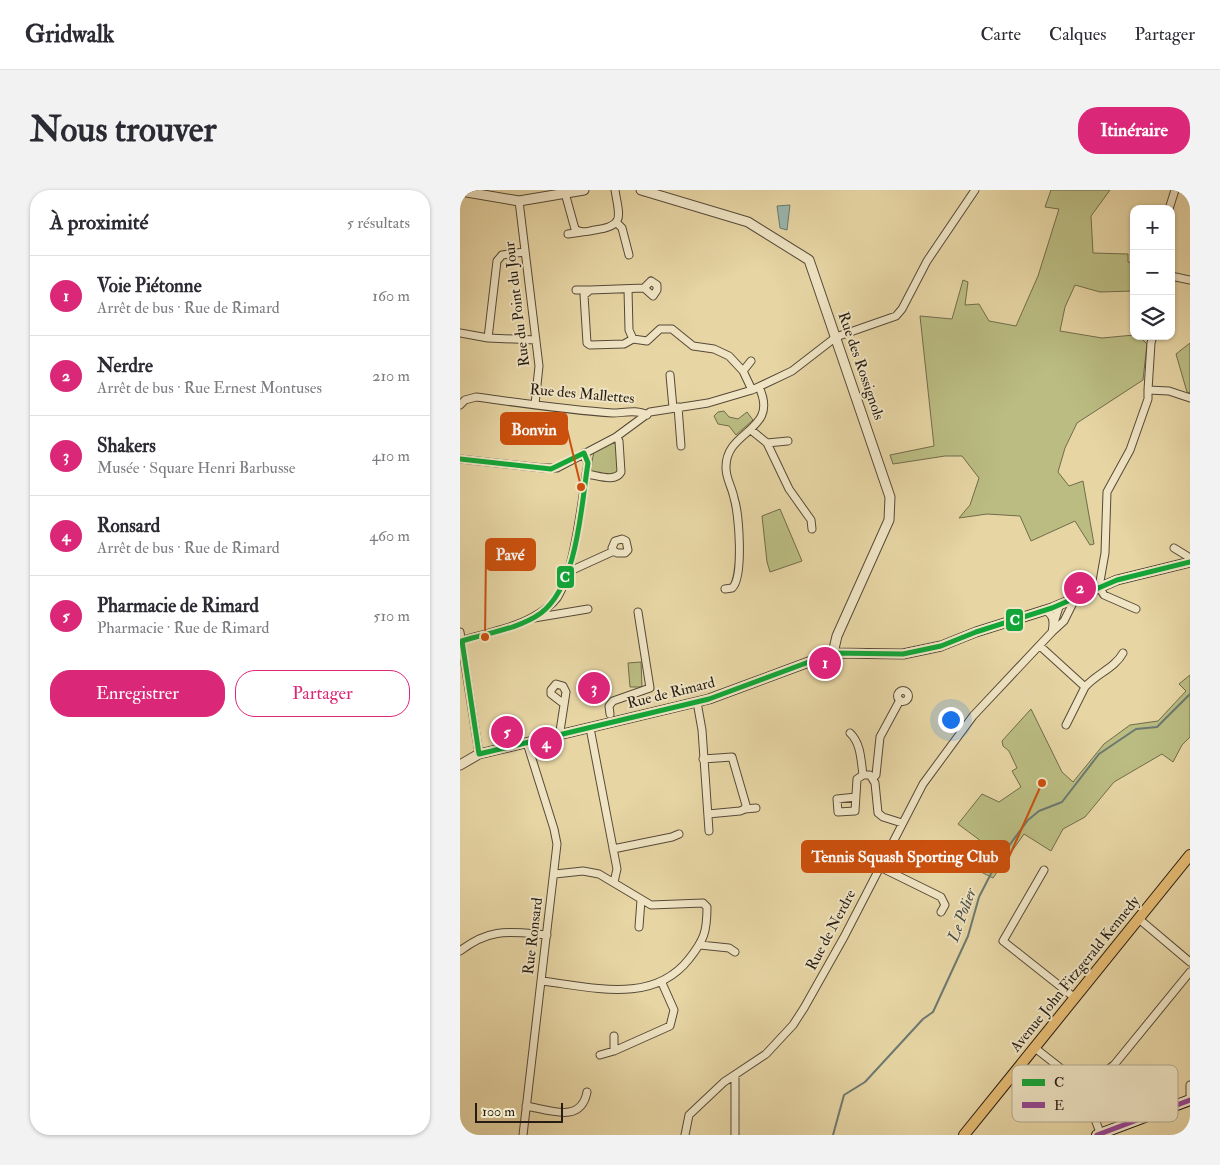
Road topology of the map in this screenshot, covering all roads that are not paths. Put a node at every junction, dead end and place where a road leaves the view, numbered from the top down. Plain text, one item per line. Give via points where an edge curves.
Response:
1 (584, 190) edge
2 (615, 190) edge
3 (641, 190) edge
4 (975, 190) edge
5 (1175, 190) edge
6 (460, 191) edge
7 (565, 193) junction
8 (519, 201) junction
9 (1170, 205) edge
10 (617, 223) junction
11 (583, 232) junction
12 (568, 234) dead end
13 (524, 252) junction
14 (629, 255) dead end
15 (1175, 277) edge
16 (1190, 280) edge
17 (644, 288) dead end
18 (628, 289) junction
19 (576, 290) dead end
20 (590, 290) junction
21 (460, 333) edge
22 (836, 337) junction
23 (488, 338) junction
24 (633, 339) junction
25 (536, 340) junction
26 (1152, 340) edge
27 (751, 362) dead end
28 (743, 371) junction
29 (670, 375) dead end
30 (756, 389) junction
31 (1148, 390) junction
32 (1190, 398) edge
33 (535, 404) junction
34 (460, 405) edge
35 (675, 408) junction
36 (647, 414) junction
37 (751, 430) junction
38 (616, 437) junction
39 (788, 441) dead end
40 (767, 443) junction
41 (681, 446) dead end
42 (584, 453) junction
43 (460, 459) edge
44 (586, 474) junction
45 (812, 529) dead end
46 (1174, 548) dead end
47 (614, 551) dead end
48 (1189, 558) edge
49 (568, 572) junction
50 (1099, 587) junction
51 (725, 589) dead end
52 (1076, 597) junction
53 (552, 604) junction
54 (1060, 604) junction
55 (588, 609) dead end
56 (1136, 609) dead end
57 (1043, 610) junction
58 (638, 612) dead end
59 (562, 614) junction
60 (531, 618) junction
61 (1057, 624) junction
62 (460, 632) edge
63 (461, 641) edge
64 (1040, 646) junction
65 (833, 653) junction
66 (1124, 654) dead end
67 (1085, 687) junction
68 (900, 700) dead end
69 (697, 702) junction
70 (564, 704) dead end
71 (610, 714) dead end
72 (1066, 725) dead end
73 (590, 728) junction
74 (850, 733) dead end
75 (559, 735) junction
76 (527, 744) junction
77 (479, 754) junction
78 (703, 759) junction
79 (460, 765) edge
80 (863, 775) junction
81 (873, 778) junction
82 (856, 797) dead end
83 (756, 808) dead end
84 (745, 809) junction
85 (708, 814) junction
86 (902, 823) junction
87 (709, 831) dead end
88 (679, 834) dead end
89 (613, 849) junction
90 (1190, 856) edge
91 (880, 867) junction
92 (1044, 870) dead end
93 (554, 874) junction
94 (614, 882) junction
95 (641, 900) junction
96 (941, 912) dead end
97 (1139, 919) junction
98 (639, 927) dead end
99 (547, 935) junction
100 (700, 945) junction
101 (460, 951) edge
102 (735, 952) dead end
103 (1190, 962) edge
104 (1190, 972) edge
105 (542, 981) junction
106 (662, 983) junction
107 (1075, 998) junction
108 (614, 1036) dead end
109 (1035, 1048) junction
110 (614, 1051) junction
111 (600, 1055) dead end
112 (1021, 1065) edge
113 (1056, 1065) edge
114 (1113, 1065) edge
115 (734, 1075) junction
116 (1012, 1076) edge
117 (1190, 1085) edge
118 (587, 1092) dead end
119 (1190, 1099) edge
120 (1178, 1104) edge
121 (526, 1106) junction
122 (1095, 1122) edge
123 (1132, 1122) edge
124 (523, 1135) edge
125 (686, 1135) edge
126 (734, 1135) edge
127 (964, 1135) edge
128 (1099, 1135) edge

1 - 7 street
2 - 10 street
3 - 22 street, Rue des Rossignols via 748,222 810,260
4 - 22 street, Rue des Mallettes via 927,261 899,313
5 - 9 street
6 - 8 street
7 - 8 street
7 - 11 street via 575,229
8 - 13 street, Rue du Point du Jour
10 - 11 street via 609,228
10 - 14 street via 622,228
11 - 12 street
13 - 23 street via 502,255 496,261
13 - 25 street, Rue du Point du Jour
15 - 16 street
17 - 18 street
18 - 20 street
18 - 24 street via 629,330
19 - 20 street
20 - 24 street via 584,295 587,342 590,345 624,344
21 - 23 street
22 - 30 street, Rue des Mallettes via 792,371
22 - 65 street, Rue des Rossignols via 874,445 891,509 837,636
23 - 25 street
24 - 28 street via 647,341 660,329 669,328 693,346 725,354
25 - 33 street, Rue du Point du Jour via 539,366
26 - 31 street
27 - 28 street
28 - 30 street
29 - 35 street
30 - 35 street, Rue des Mallettes via 726,399
30 - 37 street via 764,401 764,410
31 - 32 street via 1169,391
31 - 50 street via 1148,399 1130,450 1107,492 1105,553
33 - 34 street, Rue des Mallettes via 470,397
33 - 36 street, Rue des Mallettes
35 - 36 street, Rue des Mallettes
35 - 41 street
36 - 38 street
37 - 40 street
37 - 51 street via 730,447 726,464 735,499 739,537 737,580 732,588
38 - 42 street
38 - 44 street via 619,475 613,478
39 - 40 street
40 - 45 street via 785,482 811,520
42 - 43 street via 551,468
42 - 44 street via 588,463
44 - 49 street
46 - 48 street
47 - 49 street
48 - 50 street, Rue de Rimard
49 - 53 street
50 - 52 street, Rue de Rimard
50 - 56 street via 1104,595
52 - 54 street, Rue de Rimard
52 - 61 street via 1066,618
53 - 59 street
53 - 60 street
54 - 57 street, Rue de Rimard
54 - 61 street, Rue de Nerdre
55 - 59 street
57 - 61 street via 1049,612
57 - 65 street, Rue de Rimard via 914,653
58 - 71 street via 650,688 613,701 609,706
59 - 60 street
60 - 63 street
61 - 64 street, Rue de Nerdre
62 - 63 street
63 - 77 street
64 - 67 street
64 - 86 street, Rue de Nerdre via 959,732 923,784
65 - 69 street, Rue de Rimard via 738,690
66 - 67 street
67 - 72 street
68 - 81 street via 880,737
69 - 73 street, Rue de Rimard
69 - 78 street
70 - 75 street
73 - 75 street, Rue de Rimard
73 - 89 street
74 - 80 street via 859,747
75 - 76 street, Rue de Rimard
76 - 77 street, Rue de Rimard
76 - 93 street, Rue Ronsard via 554,829 557,844
77 - 79 street, Rue de Rimard
78 - 84 street via 732,757
78 - 85 street
80 - 81 street
80 - 82 street via 855,783
81 - 86 street via 878,813
83 - 84 street
84 - 85 street
85 - 87 street
86 - 91 street, Rue de Nerdre
88 - 89 street
89 - 94 street via 617,869
90 - 97 main road, Avenue John Fitzgerald Kennedy
91 - 96 street via 941,897 945,905
91 - 115 street, Rue de Nerdre via 804,1008 772,1049
92 - 107 street via 1003,941
93 - 94 street via 590,872
93 - 99 street, Rue Ronsard
94 - 95 street
95 - 98 street
95 - 100 street via 651,905 706,904 707,926
97 - 103 street
97 - 107 main road, Avenue John Fitzgerald Kennedy
99 - 101 street via 494,933 477,938
99 - 105 street, Rue Ronsard
100 - 102 street via 729,948
100 - 106 street via 677,973
104 - 114 street
105 - 106 street via 626,990
105 - 121 street, Rue Ronsard
106 - 110 street via 674,1010 670,1026
107 - 109 main road, Avenue John Fitzgerald Kennedy
108 - 110 street
109 - 112 main road, Avenue John Fitzgerald Kennedy
109 - 113 street
110 - 111 street
115 - 125 street, Rue de Nerdre via 689,1115
115 - 126 street
116 - 127 main road, Avenue John Fitzgerald Kennedy
117 - 119 street
118 - 121 street via 585,1104 572,1112
119 - 120 main road
121 - 124 street, Rue Ronsard
122 - 128 street
123 - 128 main road

